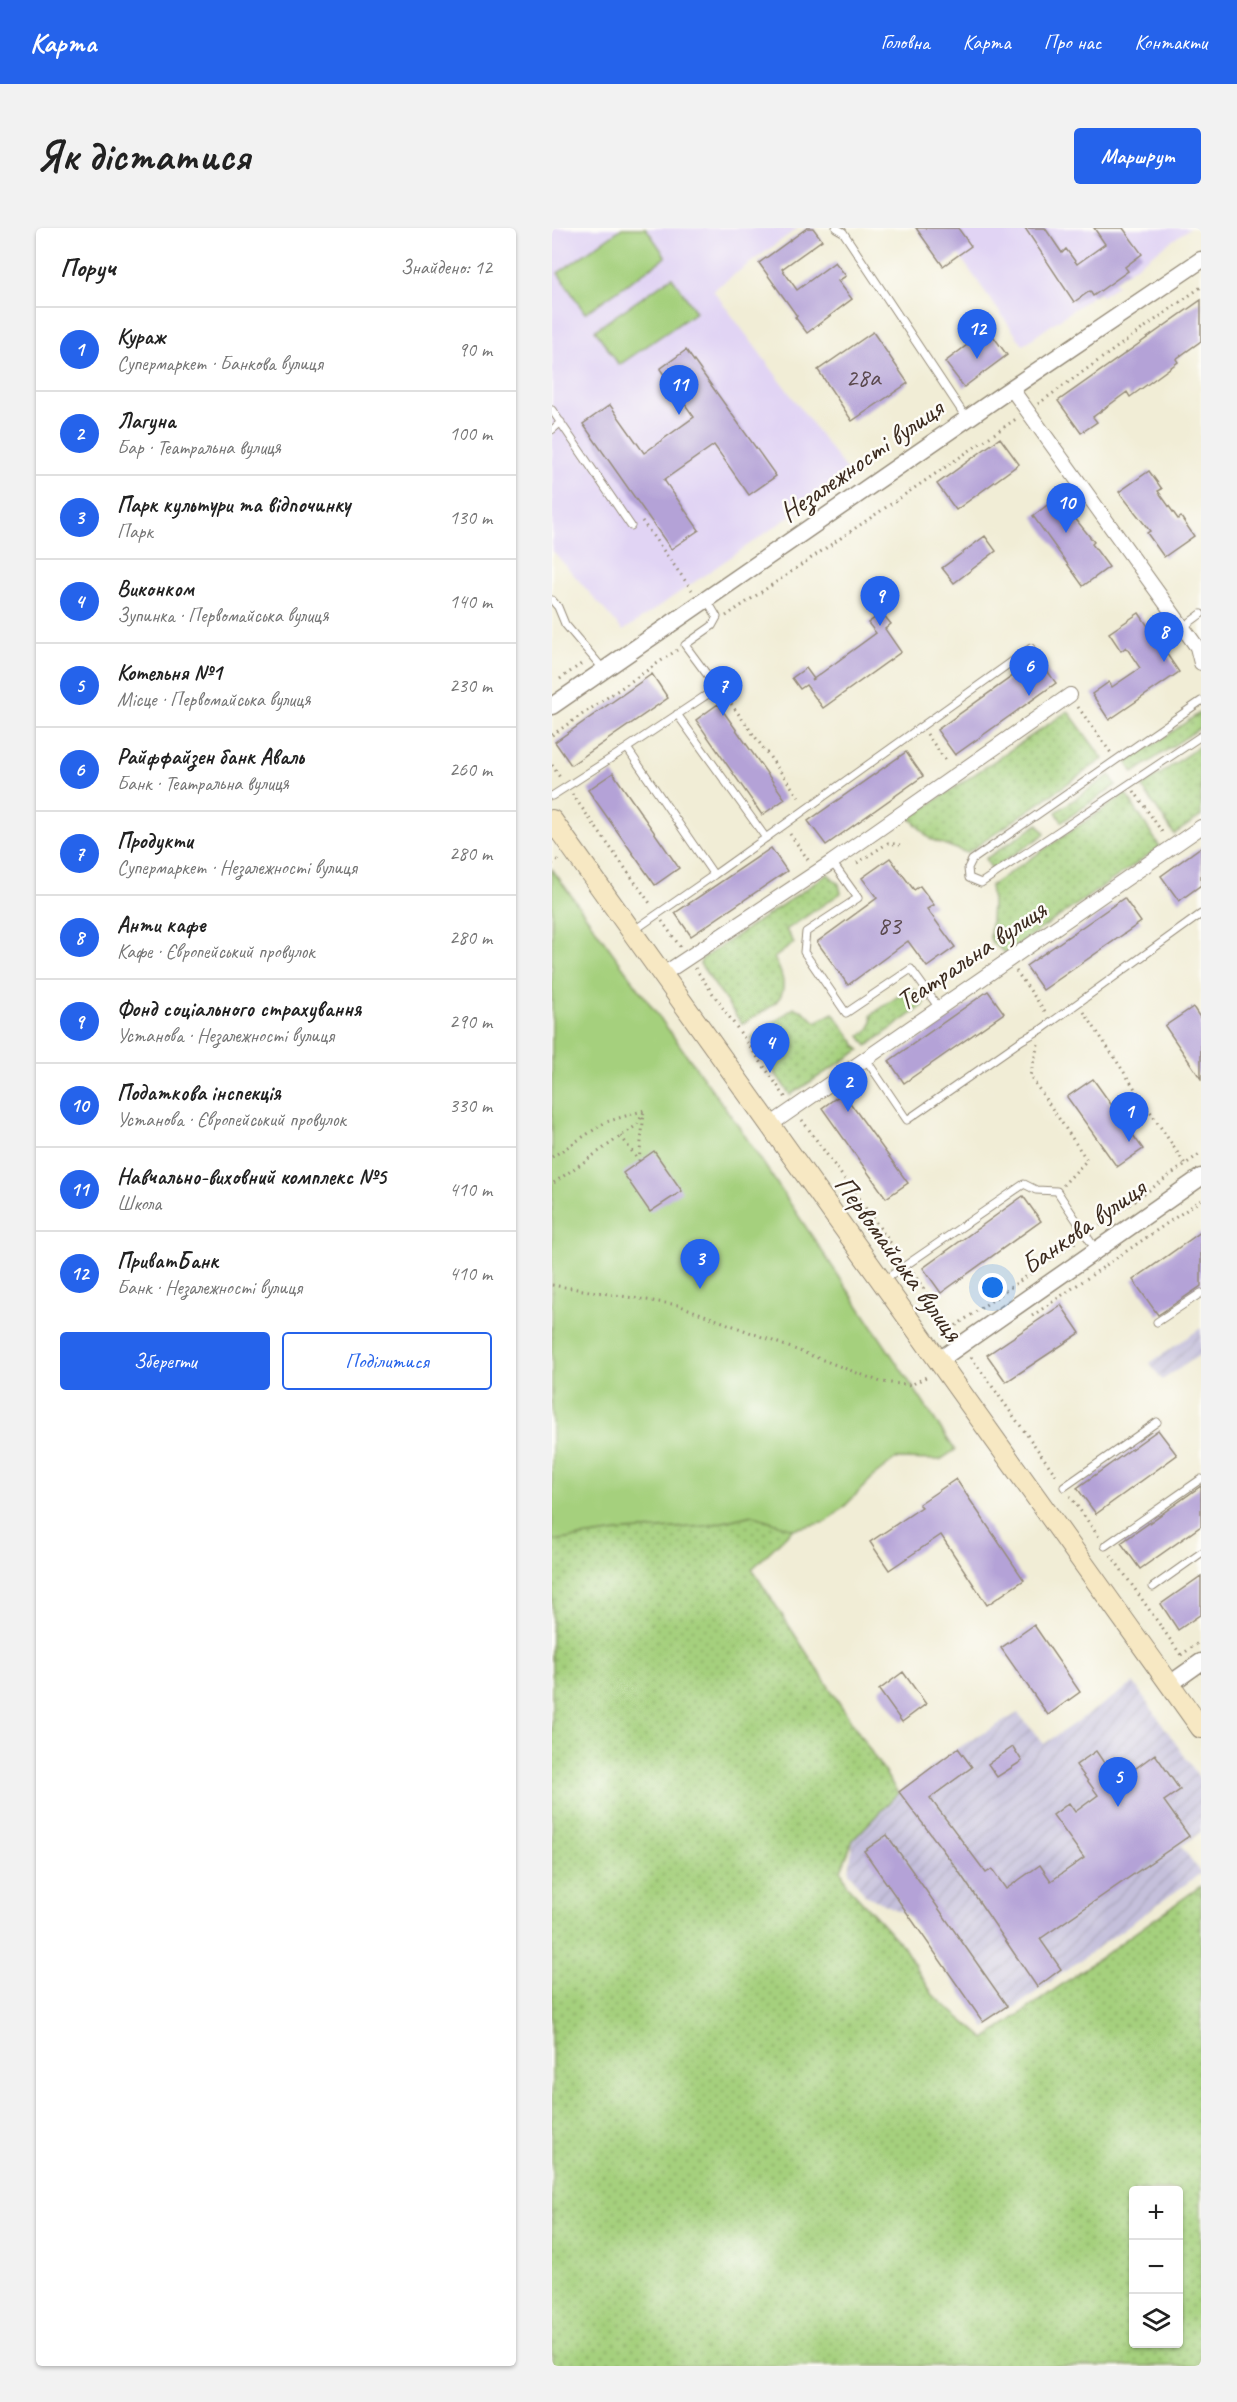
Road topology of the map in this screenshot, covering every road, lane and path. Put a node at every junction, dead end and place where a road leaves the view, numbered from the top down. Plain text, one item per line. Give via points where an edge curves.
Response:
1 (836, 228) edge
2 (1201, 260) edge
3 (1201, 287) edge
4 (1011, 388) junction
5 (552, 410) edge
6 (1026, 412) junction
7 (967, 419) junction
8 (561, 422) junction
9 (552, 430) edge
10 (631, 526) joint
11 (692, 590) dead end
12 (552, 600) edge
13 (707, 600) junction
14 (1201, 614) edge
15 (712, 626) junction
16 (1182, 628) junction
17 (685, 645) junction
18 (1031, 648) dead end
19 (1201, 663) edge
20 (604, 670) junction
21 (717, 688) junction
22 (1070, 696) joint
23 (1201, 701) edge
24 (552, 706) edge
25 (677, 714) junction
26 (921, 726) junction
27 (552, 735) edge
28 (1201, 736) edge
29 (627, 748) junction
30 (1116, 760) junction
31 (552, 765) edge
32 (956, 774) junction
33 (1129, 784) junction
34 (567, 786) junction
35 (552, 796) edge
36 (807, 809) junction
37 (552, 820) edge
38 (784, 825) junction
39 (1201, 827) edge
40 (766, 838) junction
41 (1172, 847) junction
42 (832, 862) junction
43 (816, 872) junction
44 (714, 875) junction
45 (1201, 914) edge
46 (658, 915) junction
47 (633, 932) junction
48 (986, 949) dead end
49 (688, 957) junction
50 (1009, 961) junction
51 (662, 975) junction
52 (1078, 1002) junction
53 (939, 1008) junction
54 (1042, 1029) junction
55 (865, 1058) junction
56 (793, 1108) junction
57 (644, 1110) junction
58 (770, 1125) junction
59 (621, 1136) junction
60 (552, 1157) edge
61 (1198, 1179) edge
62 (552, 1185) edge
63 (1057, 1191) junction
64 (1201, 1200) edge
65 (1096, 1250) junction
66 (907, 1265) junction
67 (881, 1283) junction
68 (552, 1285) edge
69 (1201, 1293) edge
70 (1030, 1318) dead end
71 (1157, 1322) dead end
72 (962, 1344) junction
73 (940, 1364) junction
74 (1157, 1422) dead end
75 (1201, 1479) edge
76 (1064, 1487) junction
77 (1105, 1546) junction
78 (1201, 1553) edge
79 (1152, 1587) dead end
80 (1201, 1641) edge
81 (1181, 1655) junction
82 (1196, 1666) edge
83 (1170, 1684) junction
84 (1201, 1728) edge

1 - 7 lane via 843,232
2 - 4 street, Незалежності вулиця
3 - 6 path
4 - 6 street
4 - 7 street, Незалежності вулиця
5 - 8 lane
6 - 15 path
6 - 16 street
7 - 13 street, Незалежності вулиця
8 - 9 lane
8 - 10 lane
10 - 11 path via 641,520
12 - 20 lane via 565,624
13 - 15 lane via 717,617
13 - 20 street, Незалежності вулиця
14 - 16 lane
15 - 17 lane
16 - 19 street via 1197,646
17 - 21 lane
17 - 27 path
18 - 26 lane
20 - 24 street, Незалежності вулиця
21 - 25 lane
21 - 36 path via 729,698
22 - 30 path
22 - 32 street
23 - 30 lane
25 - 29 lane
25 - 40 lane
26 - 32 path
26 - 36 lane
28 - 33 lane
29 - 34 lane
29 - 44 lane
30 - 33 lane via 972,860 969,878 981,883
31 - 34 path
32 - 42 street
33 - 41 path
34 - 35 lane
34 - 46 path
36 - 38 lane
37 - 47 main road, Первомайська вулиця
38 - 40 lane
38 - 43 path
39 - 41 street, Театральна вулиця
40 - 44 lane
41 - 50 street, Театральна вулиця
42 - 43 street
42 - 53 lane via 858,898 806,932 804,952 846,1013 911,969
43 - 49 street
44 - 46 lane
45 - 52 lane
46 - 47 lane
46 - 49 path
47 - 51 main road, Первомайська вулиця
48 - 50 path via 991,958
49 - 51 street
49 - 56 path
50 - 53 street, Театральна вулиця
50 - 54 path via 1048,1013
51 - 58 main road, Первомайська вулиця
52 - 54 lane
52 - 61 path
53 - 55 street, Театральна вулиця
54 - 55 lane via 907,1120
54 - 63 path via 1030,1076 1087,1161
55 - 56 street, Театральна вулиця
56 - 58 street, Театральна вулиця
56 - 66 path
57 - 59 path via 637,1125
57 - 59 path via 639,1161
57 - 60 path via 606,1122
58 - 67 main road, Первомайська вулиця
59 - 62 path
61 - 65 street, Банкова вулиця
63 - 65 lane
63 - 66 lane via 1036,1190 1024,1184
64 - 70 path
65 - 72 street, Банкова вулиця
66 - 67 lane
66 - 72 path
67 - 73 main road, Первомайська вулиця
68 - 73 path via 678,1305 881,1382 911,1385
69 - 71 lane
72 - 73 street, Банкова вулиця
72 - 76 path
73 - 83 main road, Первомайська вулиця
74 - 76 lane
75 - 77 lane
76 - 77 path
77 - 81 path
78 - 79 lane
80 - 81 path
81 - 82 path
82 - 83 street
83 - 84 main road, Первомайська вулиця

